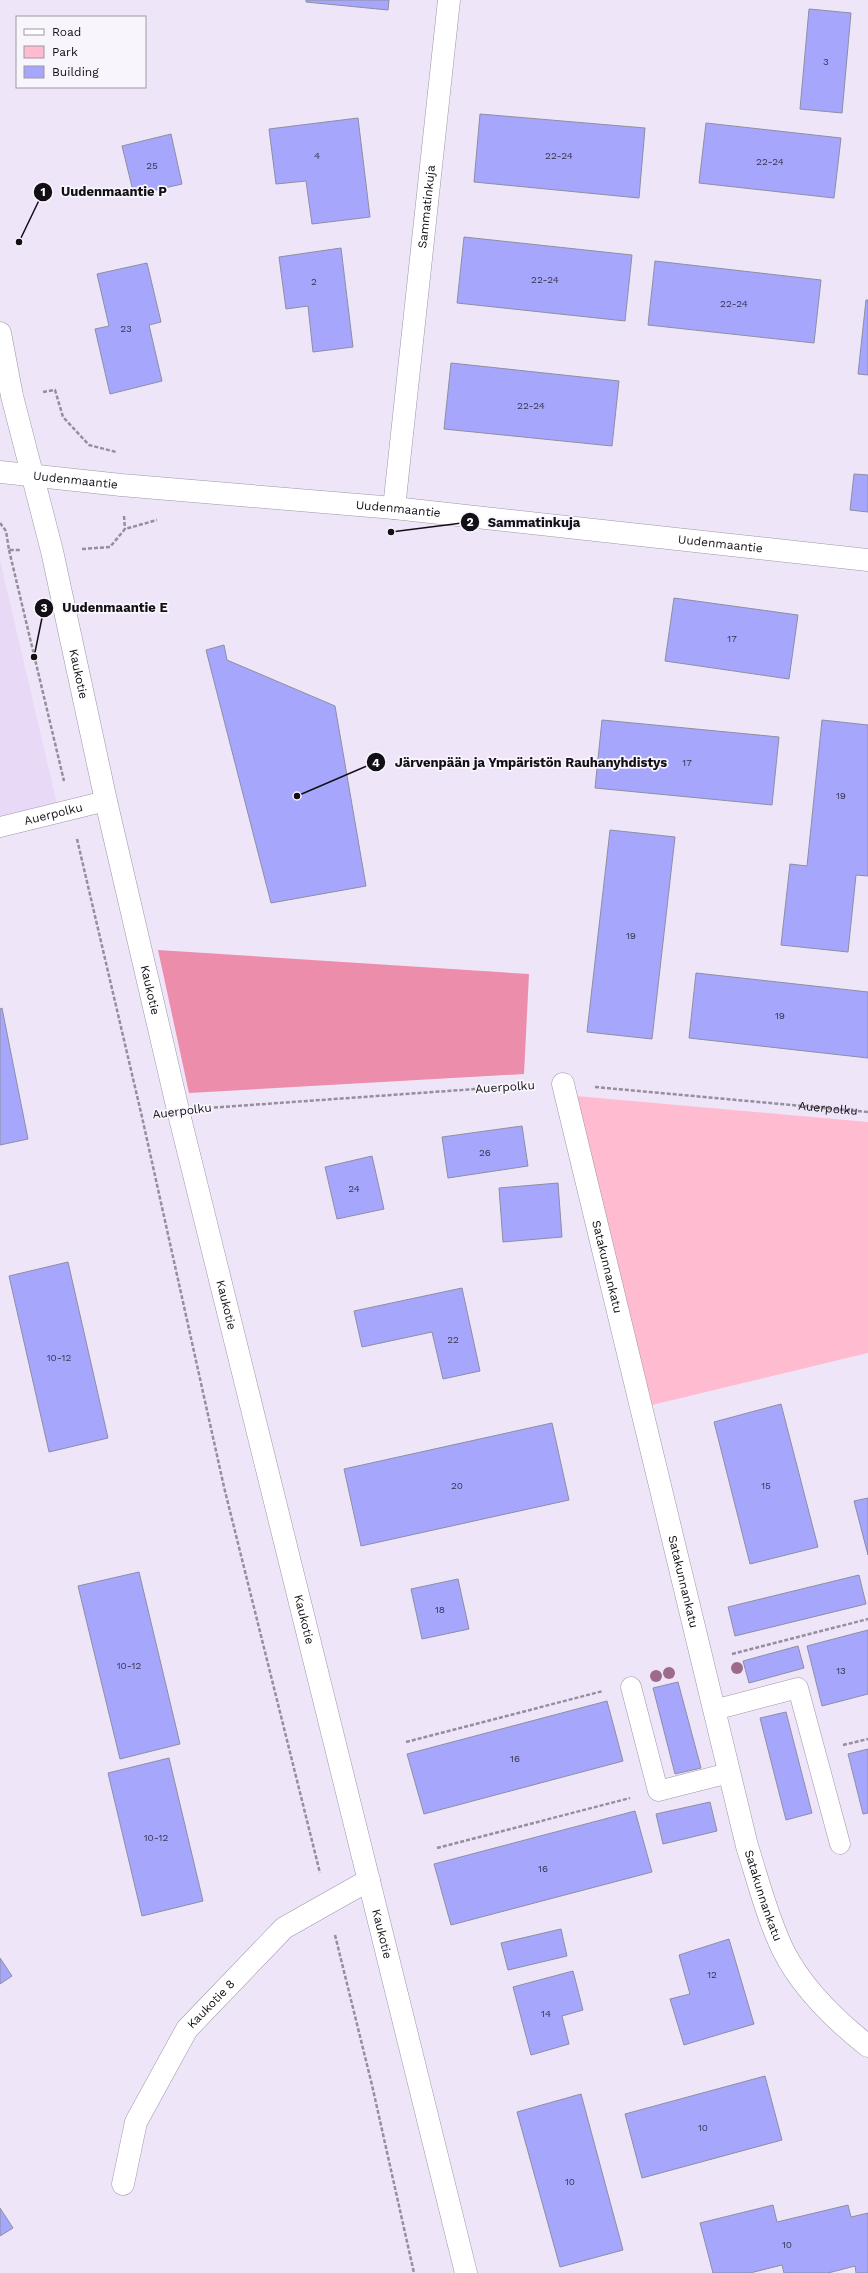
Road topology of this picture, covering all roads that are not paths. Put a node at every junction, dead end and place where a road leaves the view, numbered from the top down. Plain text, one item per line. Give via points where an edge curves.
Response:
1 (449, 0) edge
2 (0, 333) edge
3 (0, 472) edge
4 (33, 475) junction
5 (394, 508) junction
6 (868, 560) edge
7 (106, 801) junction
8 (0, 827) edge
9 (563, 1084) road end
10 (631, 1687) road end
11 (714, 1710) junction
12 (730, 1773) junction
13 (840, 1844) dead end
14 (369, 1880) junction
15 (868, 2046) edge
16 (123, 2184) dead end
17 (466, 2273) edge

1 - 5 street, Sammatinkuja
2 - 4 street, Kaukotie via 12,396
3 - 4 street, Uudenmaantie
4 - 5 street, Uudenmaantie
4 - 7 street, Kaukotie
5 - 6 street, Uudenmaantie
7 - 8 lane, Auerpolku
7 - 14 street, Kaukotie via 178,1110
9 - 11 street, Satakunnankatu
10 - 12 lane via 658,1791
11 - 12 street, Satakunnankatu
11 - 13 lane via 798,1688
12 - 15 street, Satakunnankatu via 747,1846 783,1950 823,2004 842,2025
14 - 16 street, Kaukotie 8 via 284,1928 187,2029 136,2122
14 - 17 street, Kaukotie

